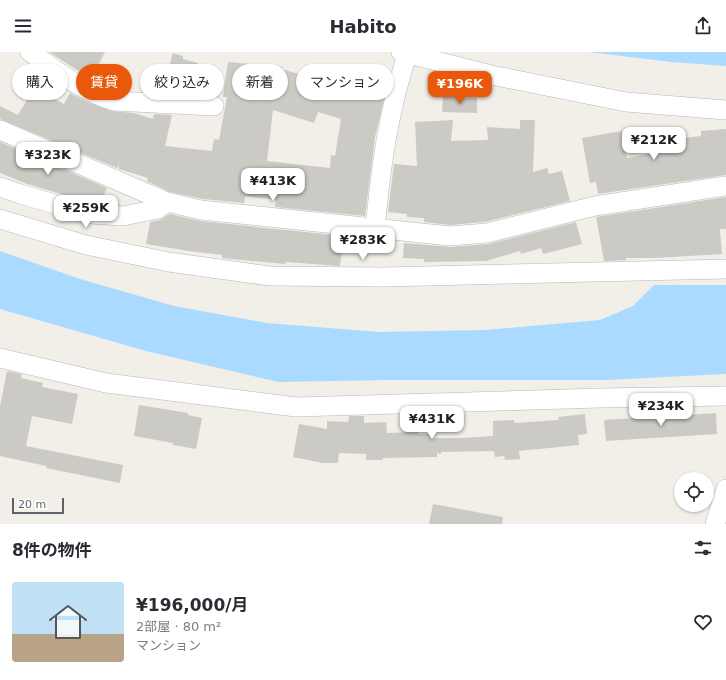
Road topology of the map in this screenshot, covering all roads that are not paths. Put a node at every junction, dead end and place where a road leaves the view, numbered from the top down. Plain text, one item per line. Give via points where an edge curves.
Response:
1 (30, 52) edge
2 (405, 53) edge
3 (214, 106) dead end
4 (726, 110) edge
5 (0, 130) edge
6 (726, 186) edge
7 (0, 187) edge
8 (167, 202) junction
9 (0, 219) edge
10 (375, 229) junction
11 (726, 269) edge
12 (0, 358) edge
13 (726, 396) edge
14 (726, 489) edge
15 (715, 524) edge

1 - 3 street via 74,82 114,101
2 - 4 street via 491,75 626,102
2 - 10 street via 382,161
5 - 8 street
6 - 10 street via 594,206 487,233 450,236
7 - 8 street via 90,214 123,216 158,210
8 - 10 street via 201,210
9 - 11 street via 86,245 169,262 270,276 400,277
12 - 13 street via 106,383 296,407
14 - 15 street

